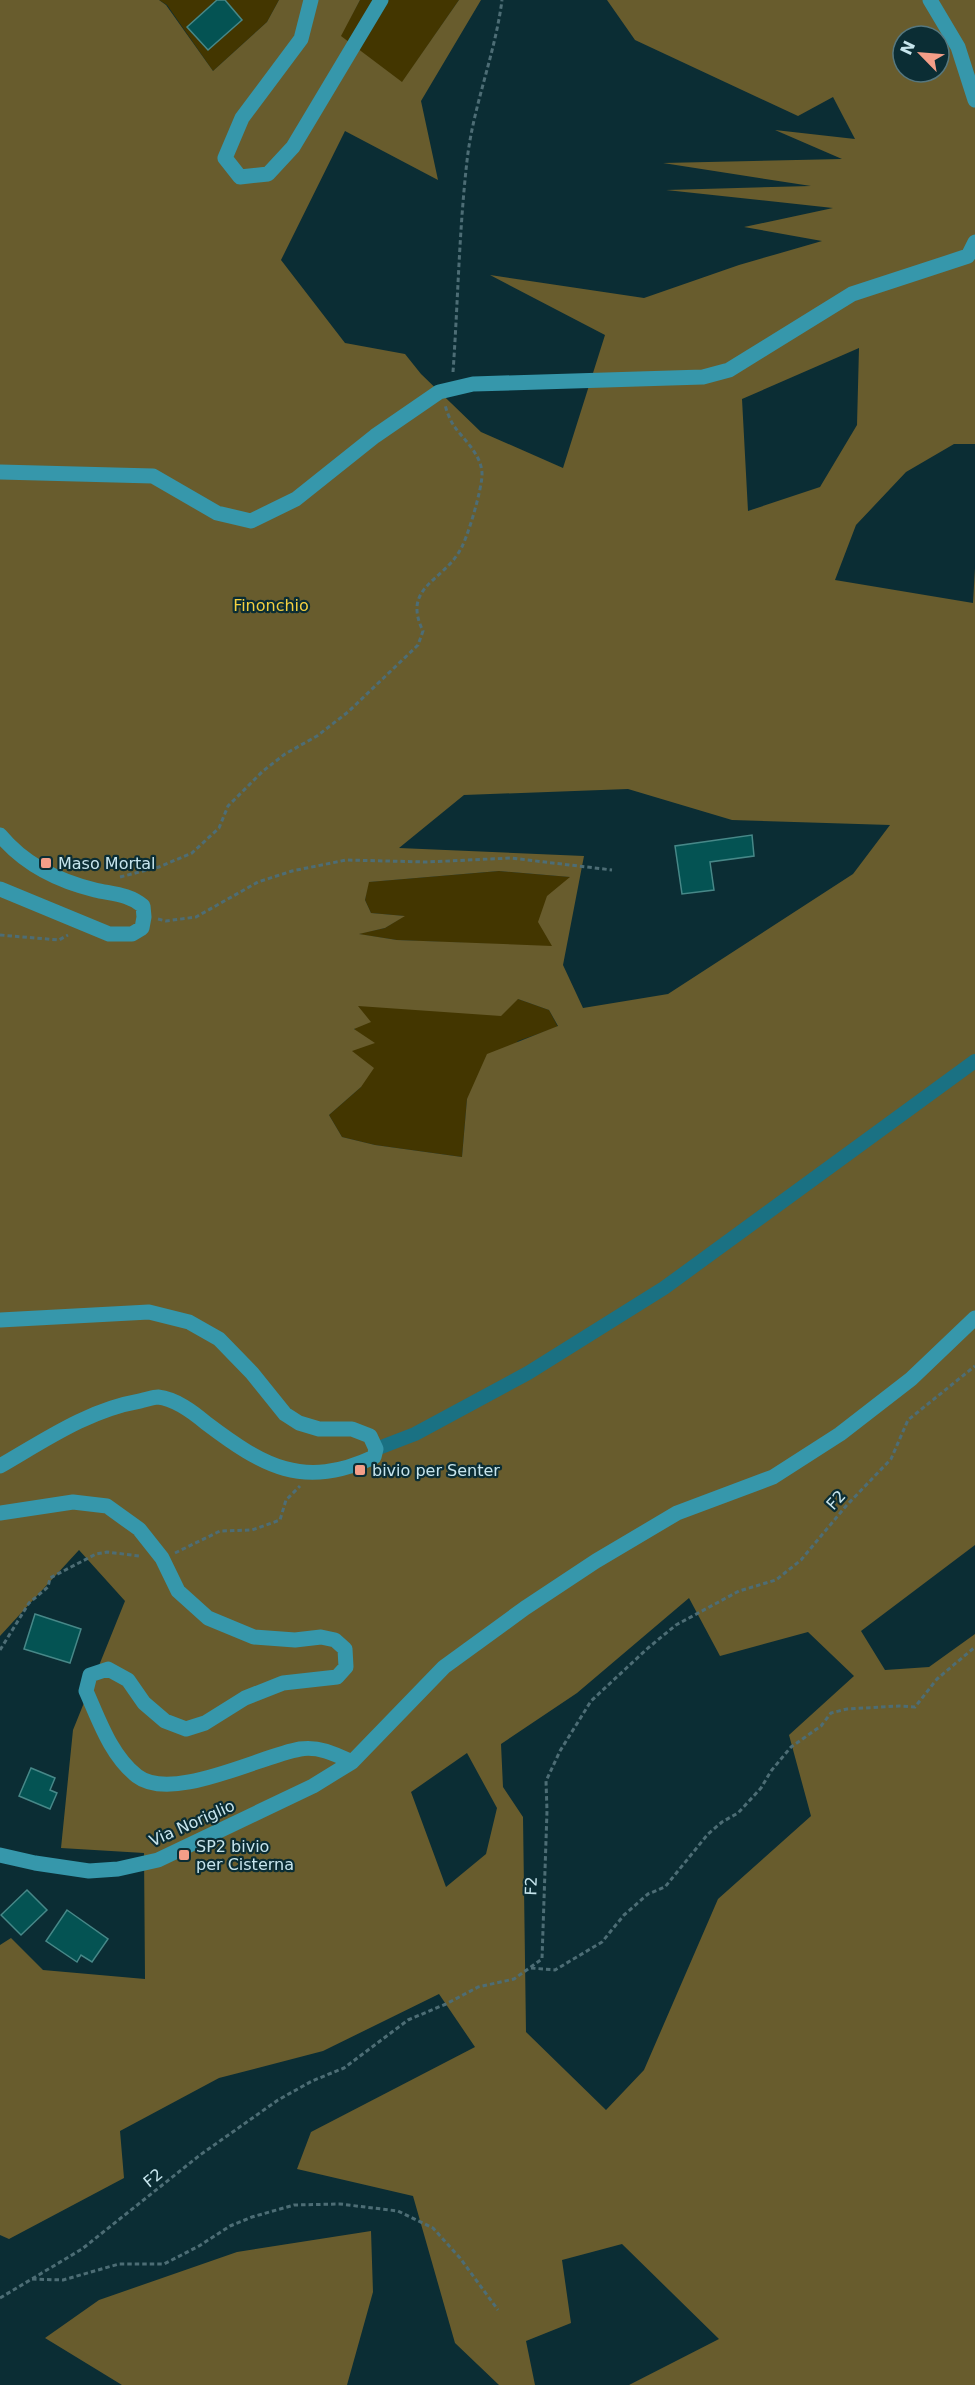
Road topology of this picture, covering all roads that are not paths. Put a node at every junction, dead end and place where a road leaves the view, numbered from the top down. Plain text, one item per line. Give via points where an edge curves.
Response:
1 (311, 0) edge
2 (381, 0) edge
3 (930, 0) edge
4 (975, 100) edge
5 (975, 242) edge
6 (0, 472) edge
7 (0, 835) edge
8 (0, 889) edge
9 (975, 1061) edge
10 (975, 1318) edge
11 (0, 1320) edge
12 (376, 1449) junction
13 (0, 1466) edge
14 (0, 1513) edge
15 (352, 1762) junction
16 (0, 1855) edge

1 - 2 street via 301,39 242,118 225,158 240,177 268,174 293,147
3 - 4 street via 958,47
5 - 6 street via 968,256 852,294 729,370 703,377 473,384 439,392 375,436 296,499 251,521 218,513 153,476
7 - 8 street via 44,872 93,890 133,898 143,906 142,928 132,934 110,934
9 - 12 street via 664,1288 528,1372 415,1434
10 - 15 street, Via Noriglio via 912,1379 840,1434 772,1477 677,1513 525,1608 444,1667
11 - 12 street via 149,1312 189,1322 219,1339 285,1414 319,1429 352,1429 370,1436
12 - 13 street via 374,1457 333,1472 273,1466 253,1456 185,1406 158,1397 117,1405 70,1425
14 - 15 street via 73,1502 107,1506 139,1529 162,1558 178,1591 208,1618 254,1637 321,1637 335,1640 345,1649 346,1667 337,1677 283,1683 245,1698 205,1724 186,1730 165,1721 144,1703 129,1680 108,1669 90,1675 86,1691 113,1749 138,1778 166,1786 203,1779 301,1749 327,1750
15 - 16 street, Via Noriglio via 313,1786 158,1860 90,1871

